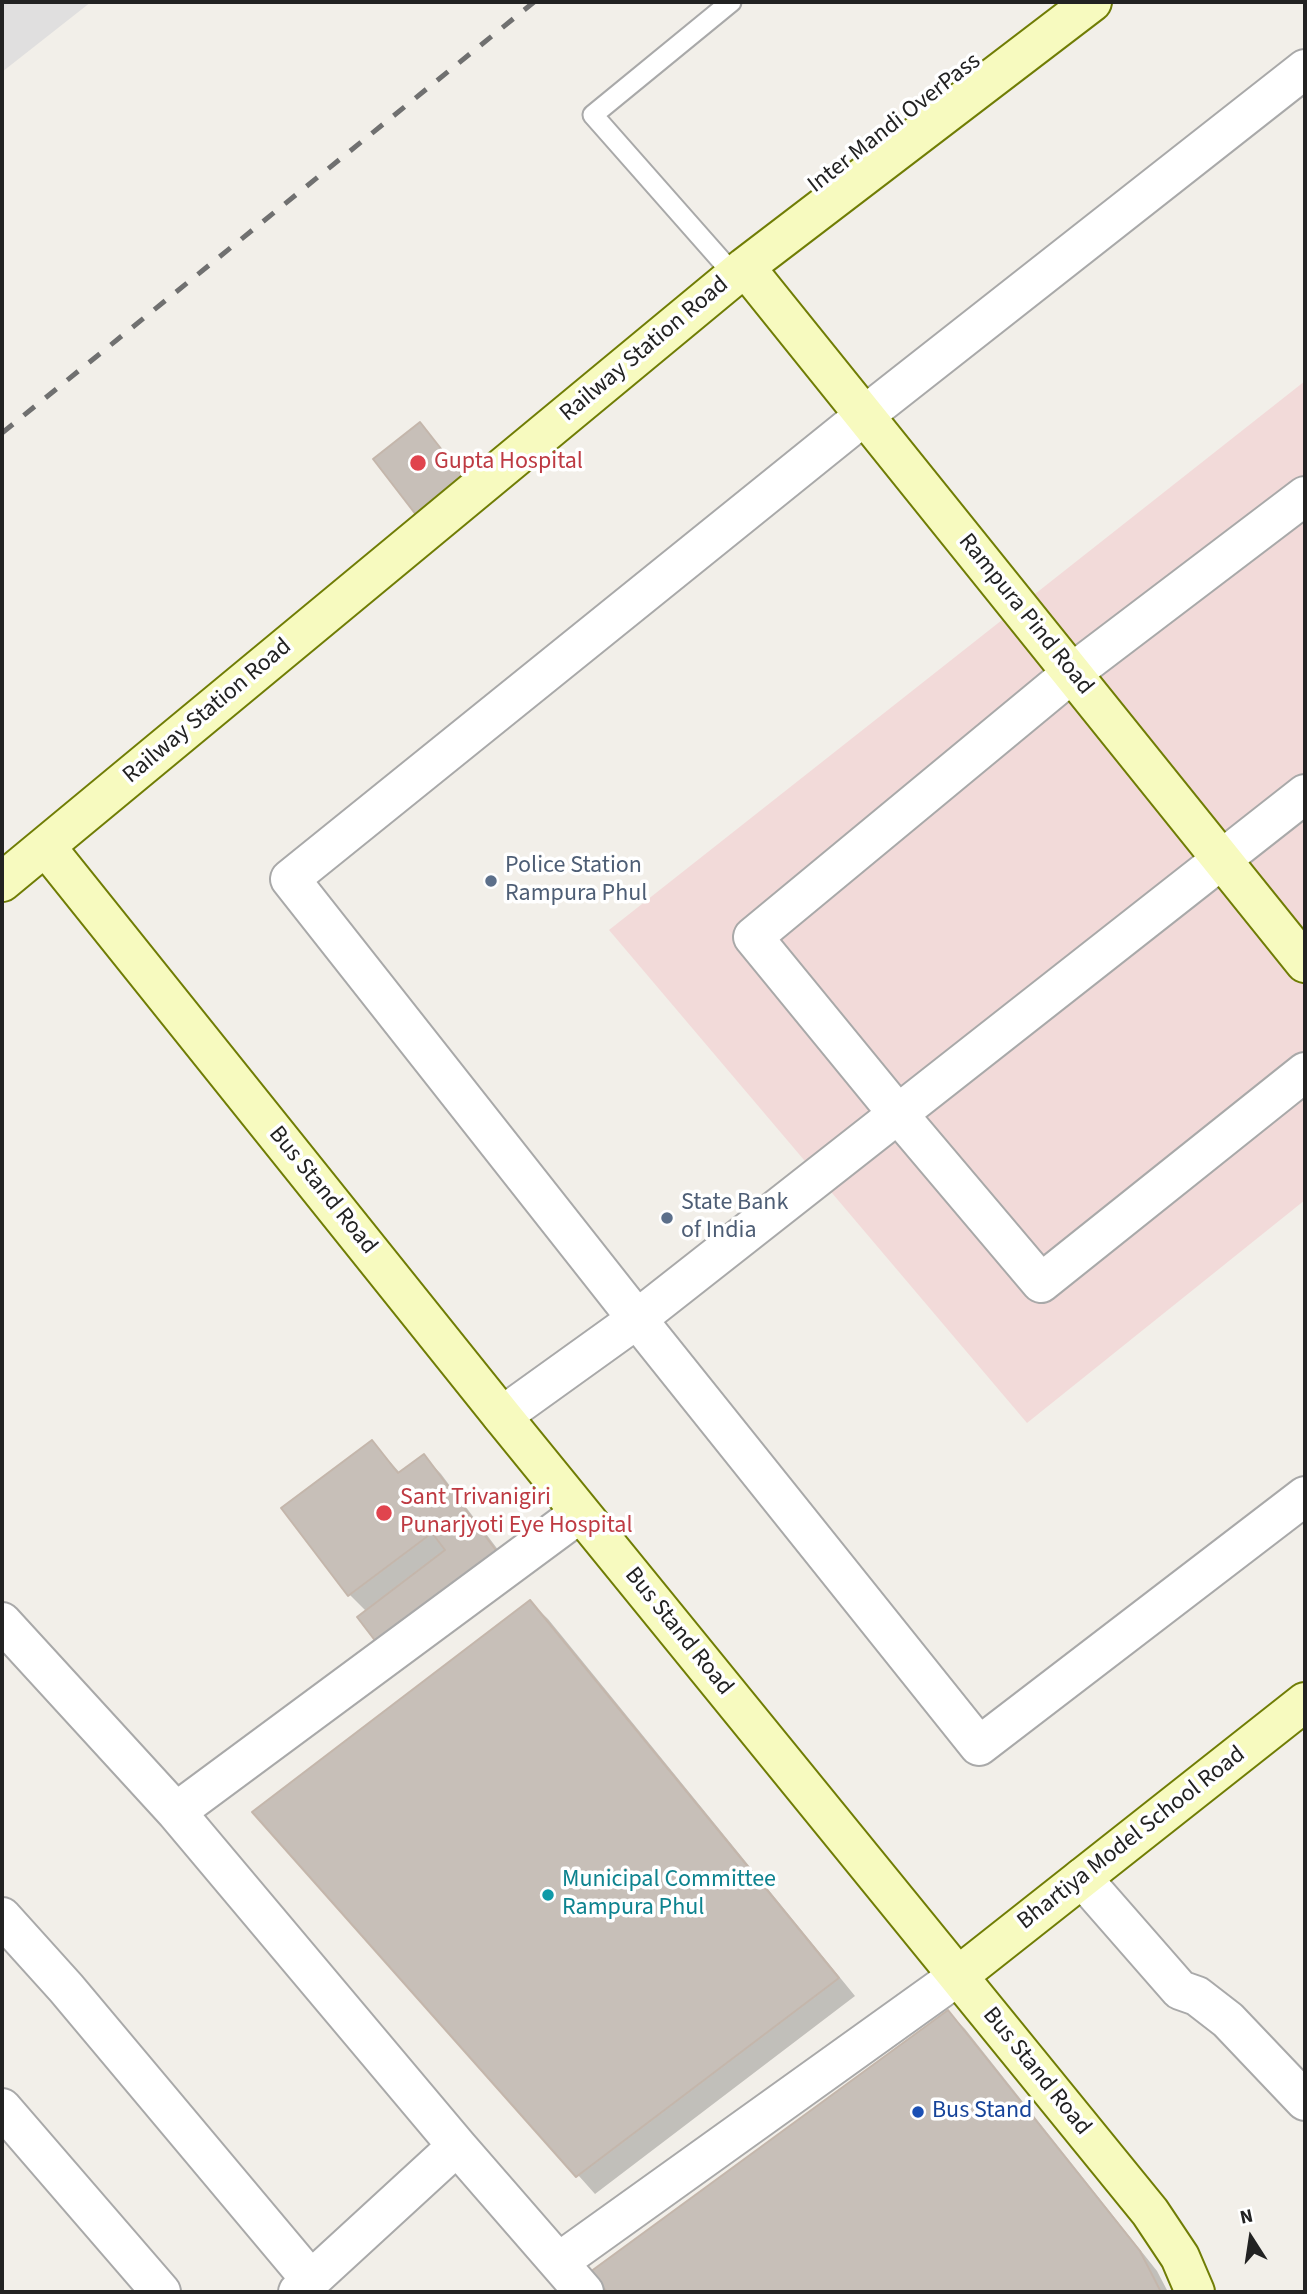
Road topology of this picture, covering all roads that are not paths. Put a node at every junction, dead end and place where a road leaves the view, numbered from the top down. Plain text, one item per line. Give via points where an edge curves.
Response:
1 (731, 2) edge
2 (1052, 2) edge
3 (1093, 2) edge
4 (1305, 69) edge
5 (739, 263) junction
6 (865, 415) junction
7 (1305, 496) edge
8 (1073, 673) junction
9 (1305, 794) edge
10 (46, 847) junction
11 (1221, 859) junction
12 (2, 882) edge
13 (1305, 963) edge
14 (1305, 1073) edge
15 (898, 1114) junction
16 (637, 1319) junction
17 (502, 1416) junction
18 (1305, 1496) edge
19 (580, 1513) junction
20 (2, 1622) edge
21 (1305, 1702) edge
22 (176, 1812) junction
23 (1082, 1878) junction
24 (2, 1916) edge
25 (958, 1976) junction
26 (1305, 2101) edge
27 (2, 2108) edge
28 (457, 2146) junction
29 (559, 2262) junction
30 (305, 2286) edge
31 (162, 2292) edge
32 (584, 2292) edge
33 (1195, 2292) edge

1 - 5 lane via 593,114
2 - 5 street, Inter Mandi OverPass
3 - 5 street, Railway Station Road
4 - 6 street
5 - 6 street, Rampura Pind Road
5 - 10 street, Railway Station Road
6 - 8 street, Rampura Pind Road
6 - 16 street via 290,879
7 - 8 street
8 - 11 street, Rampura Pind Road
8 - 15 street via 753,937
9 - 11 street
10 - 12 street, Railway Station Road
10 - 17 street, Bus Stand Road
11 - 13 street, Rampura Pind Road
11 - 15 street
14 - 15 street via 1041,1283
15 - 16 street
16 - 17 street
16 - 18 street via 979,1745
17 - 19 street, Bus Stand Road
19 - 22 street
19 - 25 street, Bus Stand Road
20 - 22 street
21 - 23 street, Bhartiya Model School Road
22 - 28 street
23 - 25 street, Bhartiya Model School Road
23 - 26 street via 1180,1990 1197,1996 1228,2020
24 - 30 street via 66,1988
25 - 29 street
25 - 33 street, Bus Stand Road via 1150,2212 1180,2257
27 - 31 street
28 - 29 street
28 - 30 street
29 - 32 street

